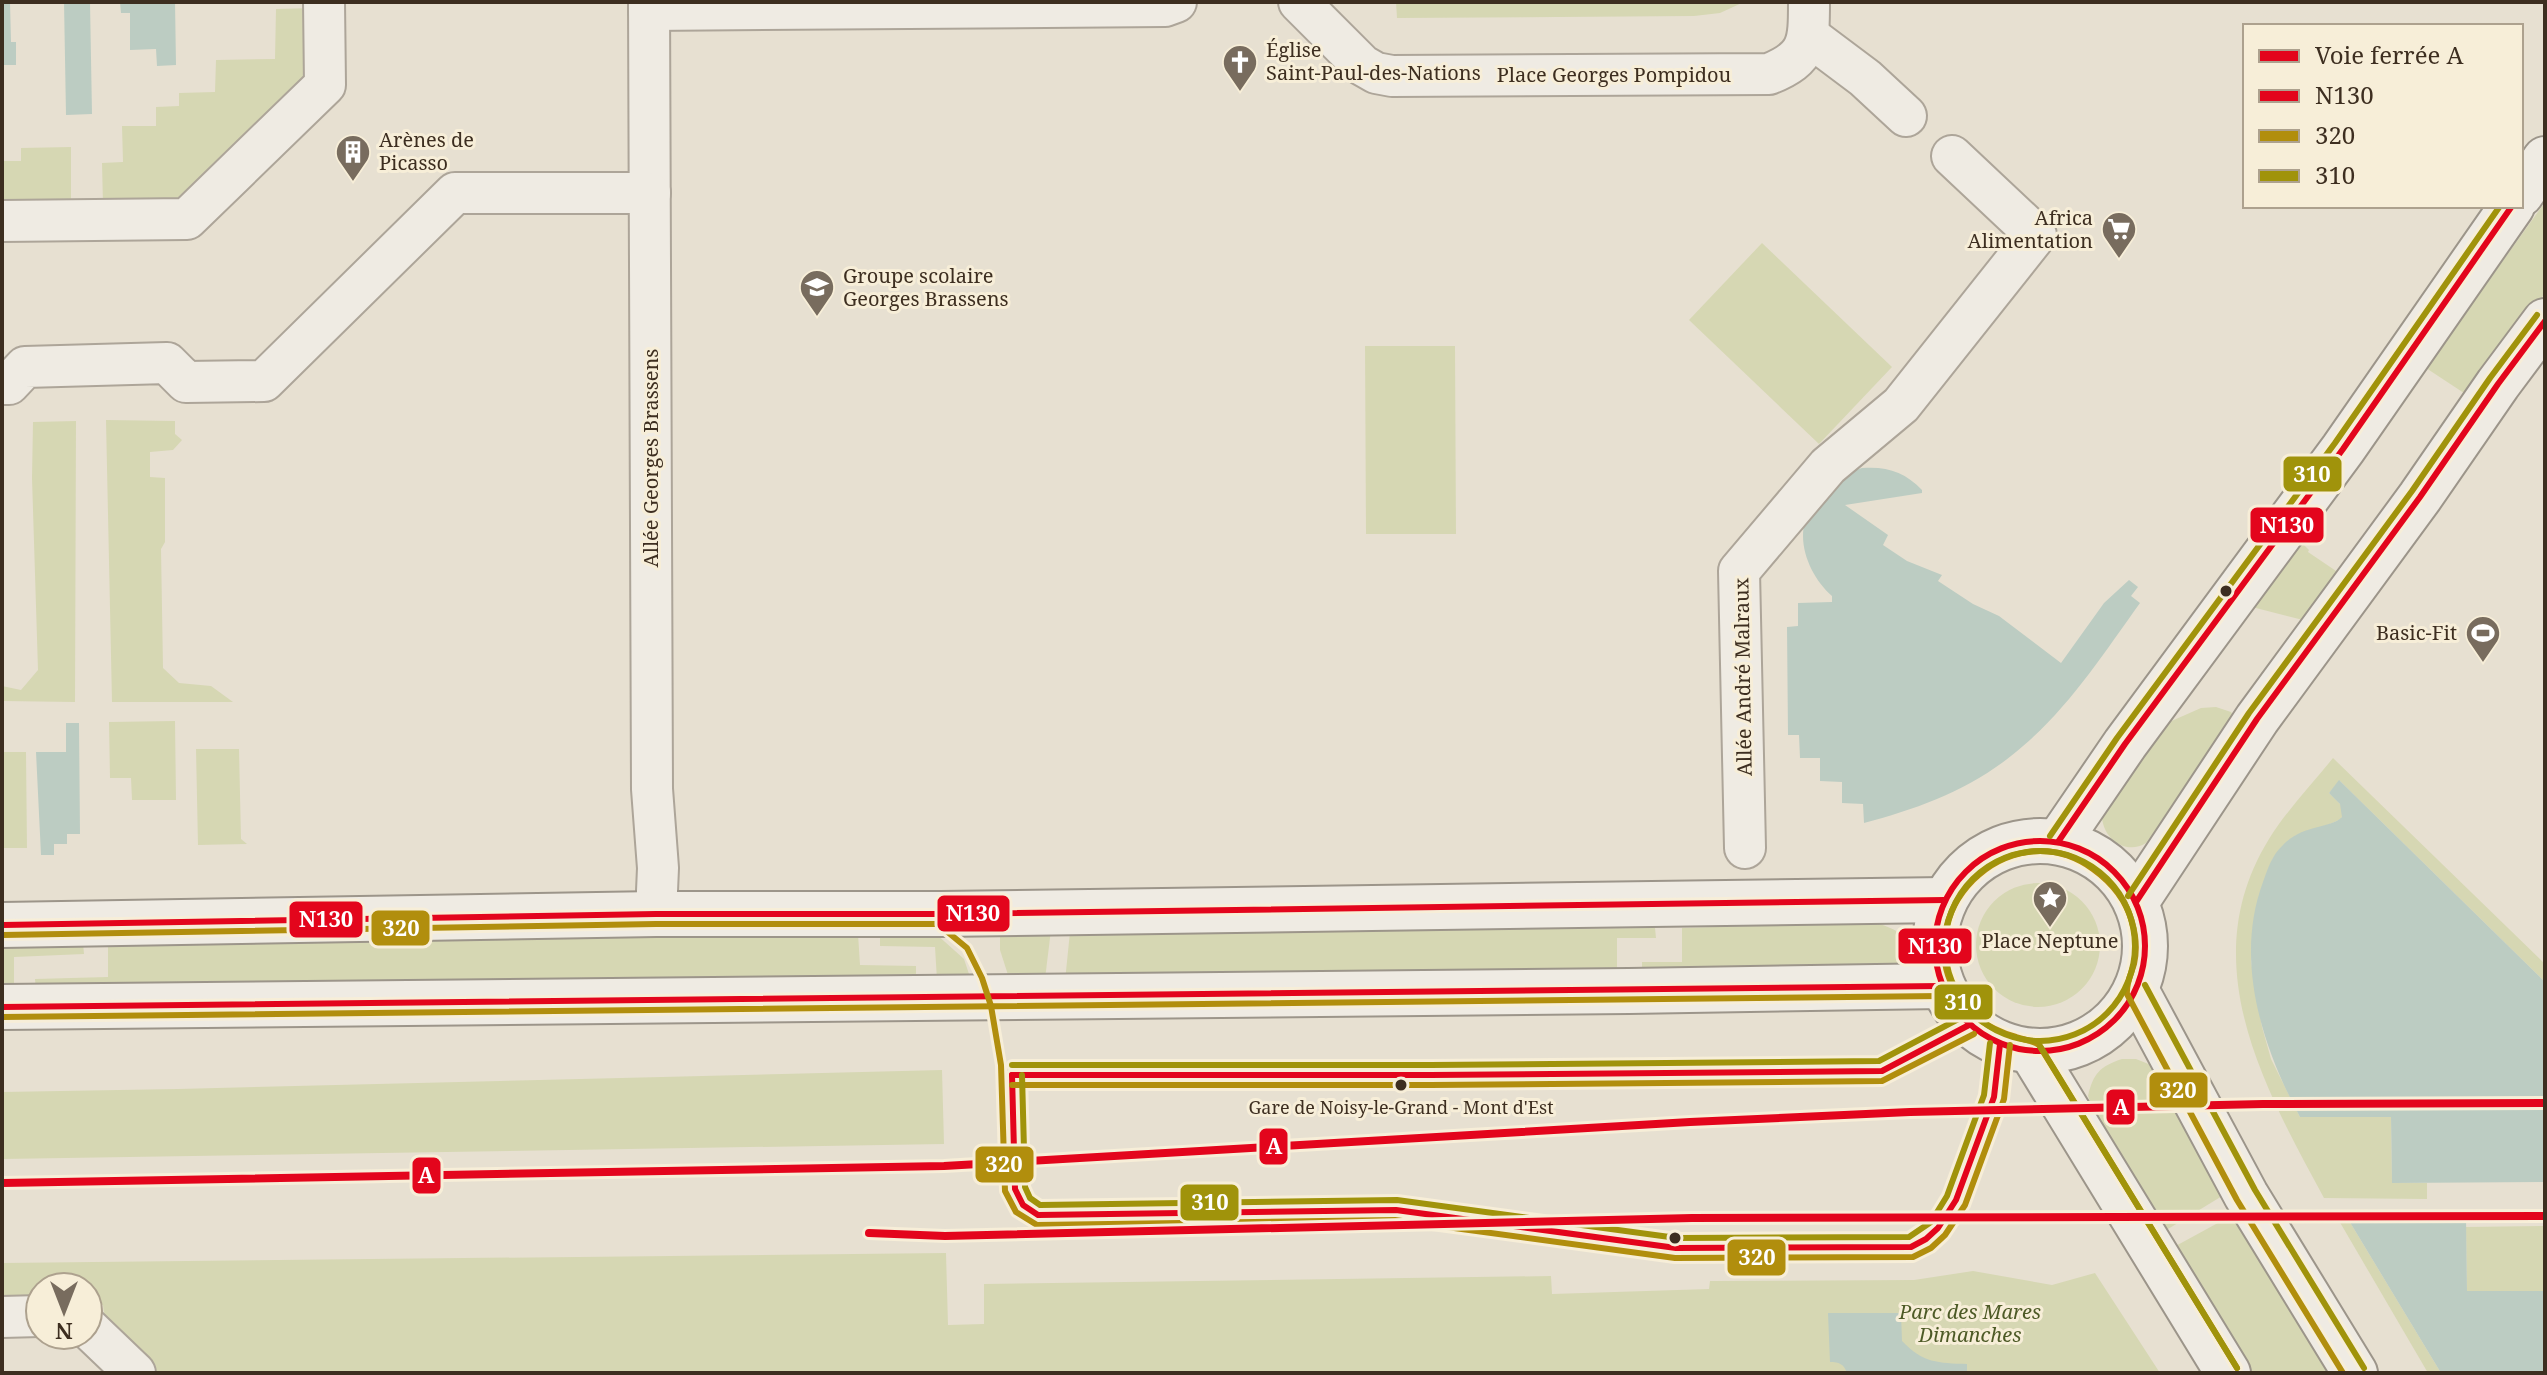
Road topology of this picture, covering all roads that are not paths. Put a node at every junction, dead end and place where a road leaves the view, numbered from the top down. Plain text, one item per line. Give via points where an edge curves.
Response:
1 (324, 2) edge
2 (1176, 2) edge
3 (1299, 2) edge
4 (649, 6) edge
5 (1809, 19) edge
6 (1906, 116) dead end
7 (1952, 156) dead end
8 (2545, 159) edge
9 (2523, 191) edge
10 (650, 193) junction
11 (2511, 208) edge
12 (2, 221) edge
13 (2545, 321) edge
14 (2, 384) edge
15 (2058, 842) junction
16 (1745, 848) dead end
17 (1945, 900) junction
18 (2136, 902) junction
19 (656, 914) junction
20 (2, 925) edge
21 (1942, 986) junction
22 (2136, 990) junction
23 (2, 1007) edge
24 (2031, 1051) junction
25 (24, 1316) edge
26 (2, 1317) edge
27 (104, 1343) edge
28 (135, 1373) edge
29 (2228, 1373) edge
30 (2355, 1373) edge

1 - 12 street via 325,85 187,219
2 - 4 street
3 - 5 street, Place Georges Pompidou via 1362,65 1392,76 1769,74 1802,53
4 - 10 street, Allée Georges Brassens
5 - 6 street
7 - 16 street, Allée André Malraux via 2036,235 1901,405 1828,466 1739,571
8 - 9 main road
10 - 14 street via 455,193 264,381 186,382 167,363 25,367 9,384
10 - 19 street, Allée Georges Brassens
11 - 15 main road
13 - 18 main road via 2257,719
15 - 17 main road via 2033,840 1982,857
15 - 18 main road via 2090,853 2117,874
17 - 19 main road
17 - 21 main road via 1936,928
18 - 22 main road via 2145,931 2145,961
19 - 20 main road
21 - 23 main road
21 - 24 main road via 1953,1007 1984,1036
22 - 24 main road via 2119,1017 2093,1037 2063,1049
22 - 30 main road via 2246,1195
24 - 29 main road
25 - 26 street
27 - 28 street

